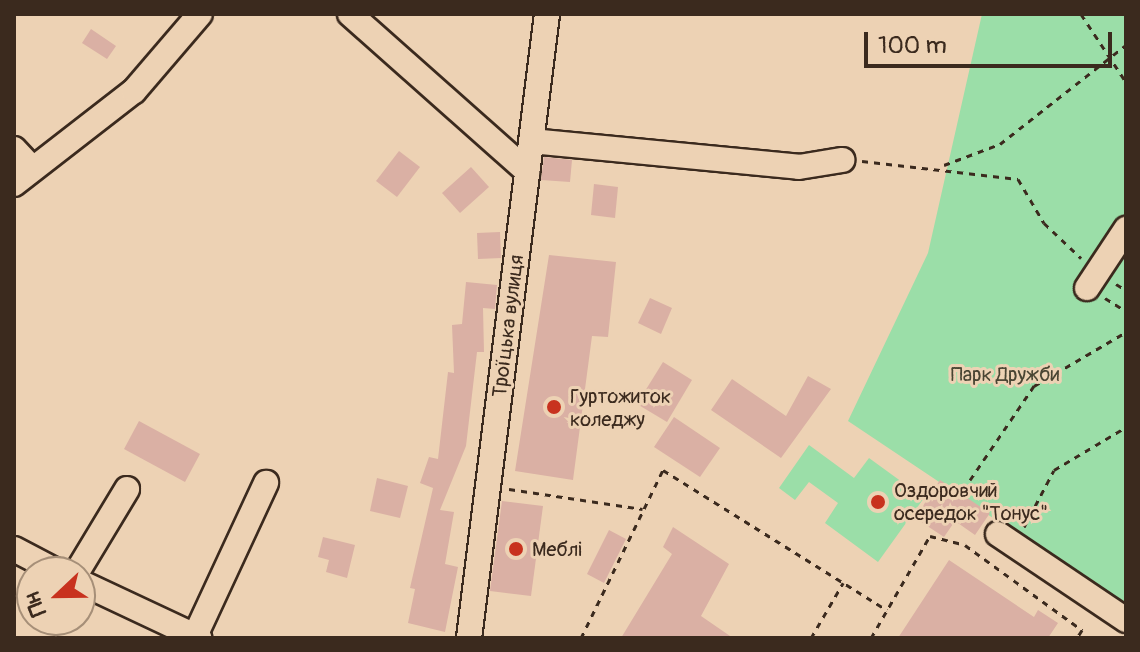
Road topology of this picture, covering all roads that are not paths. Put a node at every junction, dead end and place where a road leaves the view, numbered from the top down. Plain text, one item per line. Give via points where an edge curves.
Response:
1 (200, 14) edge
2 (350, 14) edge
3 (547, 14) edge
4 (531, 141) junction
5 (14, 149) edge
6 (842, 160) road end
7 (527, 171) junction
8 (23, 176) edge
9 (1126, 229) edge
10 (1092, 280) road end
11 (266, 483) dead end
12 (127, 489) dead end
13 (1006, 540) road end
14 (87, 556) edge
15 (96, 590) edge
16 (1126, 620) edge
17 (197, 637) edge
18 (469, 638) edge

1 - 8 street via 134,91
2 - 7 street
3 - 4 street, Троїцька вулиця
4 - 6 street via 799,167
4 - 7 street, Троїцька вулиця
5 - 8 street
7 - 18 street, Троїцька вулиця
9 - 10 street
11 - 17 street
12 - 14 street
13 - 16 street
15 - 17 street

